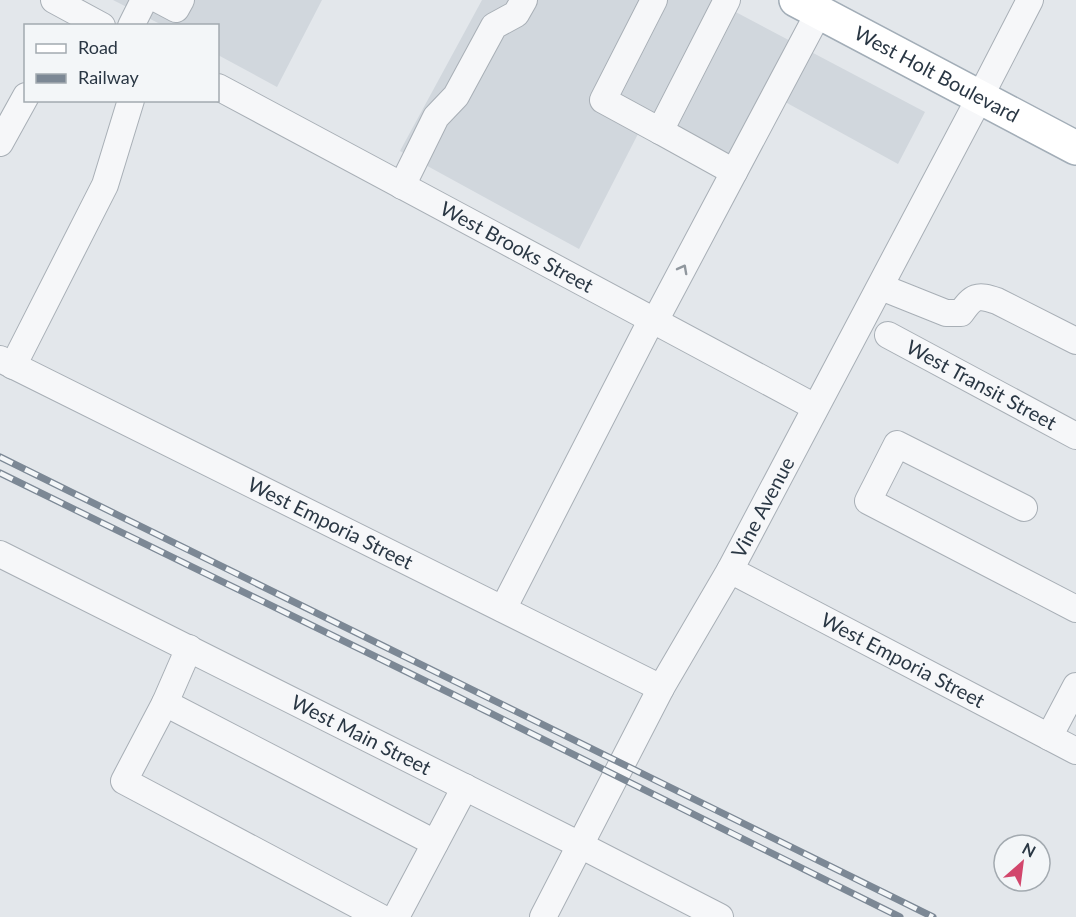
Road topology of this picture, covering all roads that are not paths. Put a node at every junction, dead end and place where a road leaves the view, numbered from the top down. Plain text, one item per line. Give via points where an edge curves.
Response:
1 (144, 0) edge
2 (159, 0) edge
3 (181, 0) edge
4 (524, 0) edge
5 (654, 0) edge
6 (727, 0) edge
7 (1030, 0) edge
8 (804, 3) edge
9 (62, 11) edge
10 (97, 24) edge
11 (131, 24) edge
12 (219, 88) edge
13 (980, 97) junction
14 (24, 100) edge
15 (130, 102) edge
16 (660, 131) junction
17 (0, 143) edge
18 (1076, 148) edge
19 (734, 172) junction
20 (402, 186) junction
21 (881, 287) junction
22 (654, 320) junction
23 (888, 335) dead end
24 (1076, 341) edge
25 (7, 362) edge
26 (816, 407) junction
27 (1076, 436) edge
28 (1024, 508) dead end
29 (0, 554) edge
30 (730, 570) junction
31 (503, 609) junction
32 (1076, 609) edge
33 (189, 648) junction
34 (1076, 686) edge
35 (661, 688) junction
36 (165, 703) junction
37 (1049, 737) junction
38 (1076, 751) edge
39 (465, 786) junction
40 (435, 843) junction
41 (580, 845) junction
42 (380, 917) edge
43 (396, 917) edge
44 (543, 917) edge
45 (720, 917) edge

1 - 11 street
2 - 3 street via 176,9
4 - 20 street via 516,14 494,26 456,96 436,117
5 - 16 street via 603,100
6 - 16 street
7 - 13 street, Vine Avenue
8 - 13 main road, West Holt Boulevard
8 - 19 street
9 - 10 street
12 - 20 street, West Brooks Street
13 - 18 main road, West Holt Boulevard
13 - 21 street, Vine Avenue
14 - 17 street
15 - 25 street via 105,185
16 - 19 street
22 -> 19 street
20 - 22 street, West Brooks Street
21 - 24 street via 946,313 961,313 970,300 984,296
21 - 26 street, Vine Avenue
22 - 26 street, West Brooks Street
22 - 31 street
23 - 27 street, West Transit Street
25 - 31 street, West Emporia Street
26 - 30 street, Vine Avenue
28 - 32 street via 897,444 868,501
29 - 33 street, West Main Street
30 - 35 street, Vine Avenue
30 - 37 street, West Emporia Street
31 - 35 street, West Emporia Street
33 - 36 street
33 - 39 street, West Main Street
34 - 37 street
35 - 41 street, Vine Avenue
36 - 40 street
36 - 42 street via 124,781
37 - 38 street, West Emporia Street
39 - 40 street
39 - 41 street, West Main Street
40 - 43 street
41 - 44 street, Vine Avenue
41 - 45 street, West Main Street

